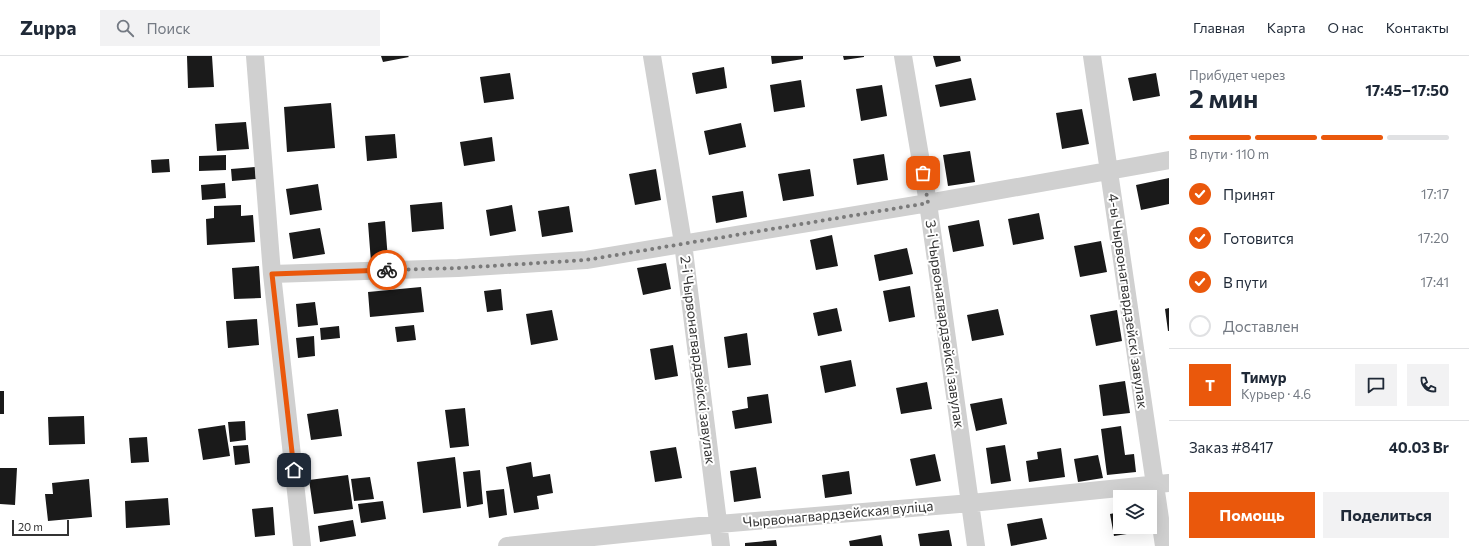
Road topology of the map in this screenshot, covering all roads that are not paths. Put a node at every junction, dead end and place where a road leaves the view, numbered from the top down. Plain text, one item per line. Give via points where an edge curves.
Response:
1 (255, 56) edge
2 (652, 56) edge
3 (903, 56) edge
4 (1092, 56) edge
5 (1169, 160) edge
6 (1109, 171) junction
7 (928, 203) junction
8 (683, 243) junction
9 (272, 274) junction
10 (1162, 484) edge
11 (971, 503) junction
12 (719, 524) junction
13 (302, 546) edge
14 (507, 546) edge
15 (721, 546) edge
16 (976, 546) edge
17 (1164, 546) edge

1 - 9 street
2 - 8 street, 2-і Чырвонагвардзейскі завулак
3 - 7 street, 3-і Чырвонагвардзейскі завулак
4 - 6 street, 4-ы Чырвонагвардзейскі завулак
5 - 6 street
6 - 7 street
6 - 10 street, 4-ы Чырвонагвардзейскі завулак
7 - 8 street
7 - 11 street, 3-і Чырвонагвардзейскі завулак
8 - 9 street via 586,260 458,268
8 - 12 street, 2-і Чырвонагвардзейскі завулак
9 - 13 street
10 - 11 street, Чырвонагвардзейская вуліца
10 - 17 street, 4-ы Чырвонагвардзейскі завулак
11 - 12 street, Чырвонагвардзейская вуліца
11 - 16 street, 3-і Чырвонагвардзейскі завулак
12 - 14 street, Чырвонагвардзейская вуліца
12 - 15 street, 2-і Чырвонагвардзейскі завулак

